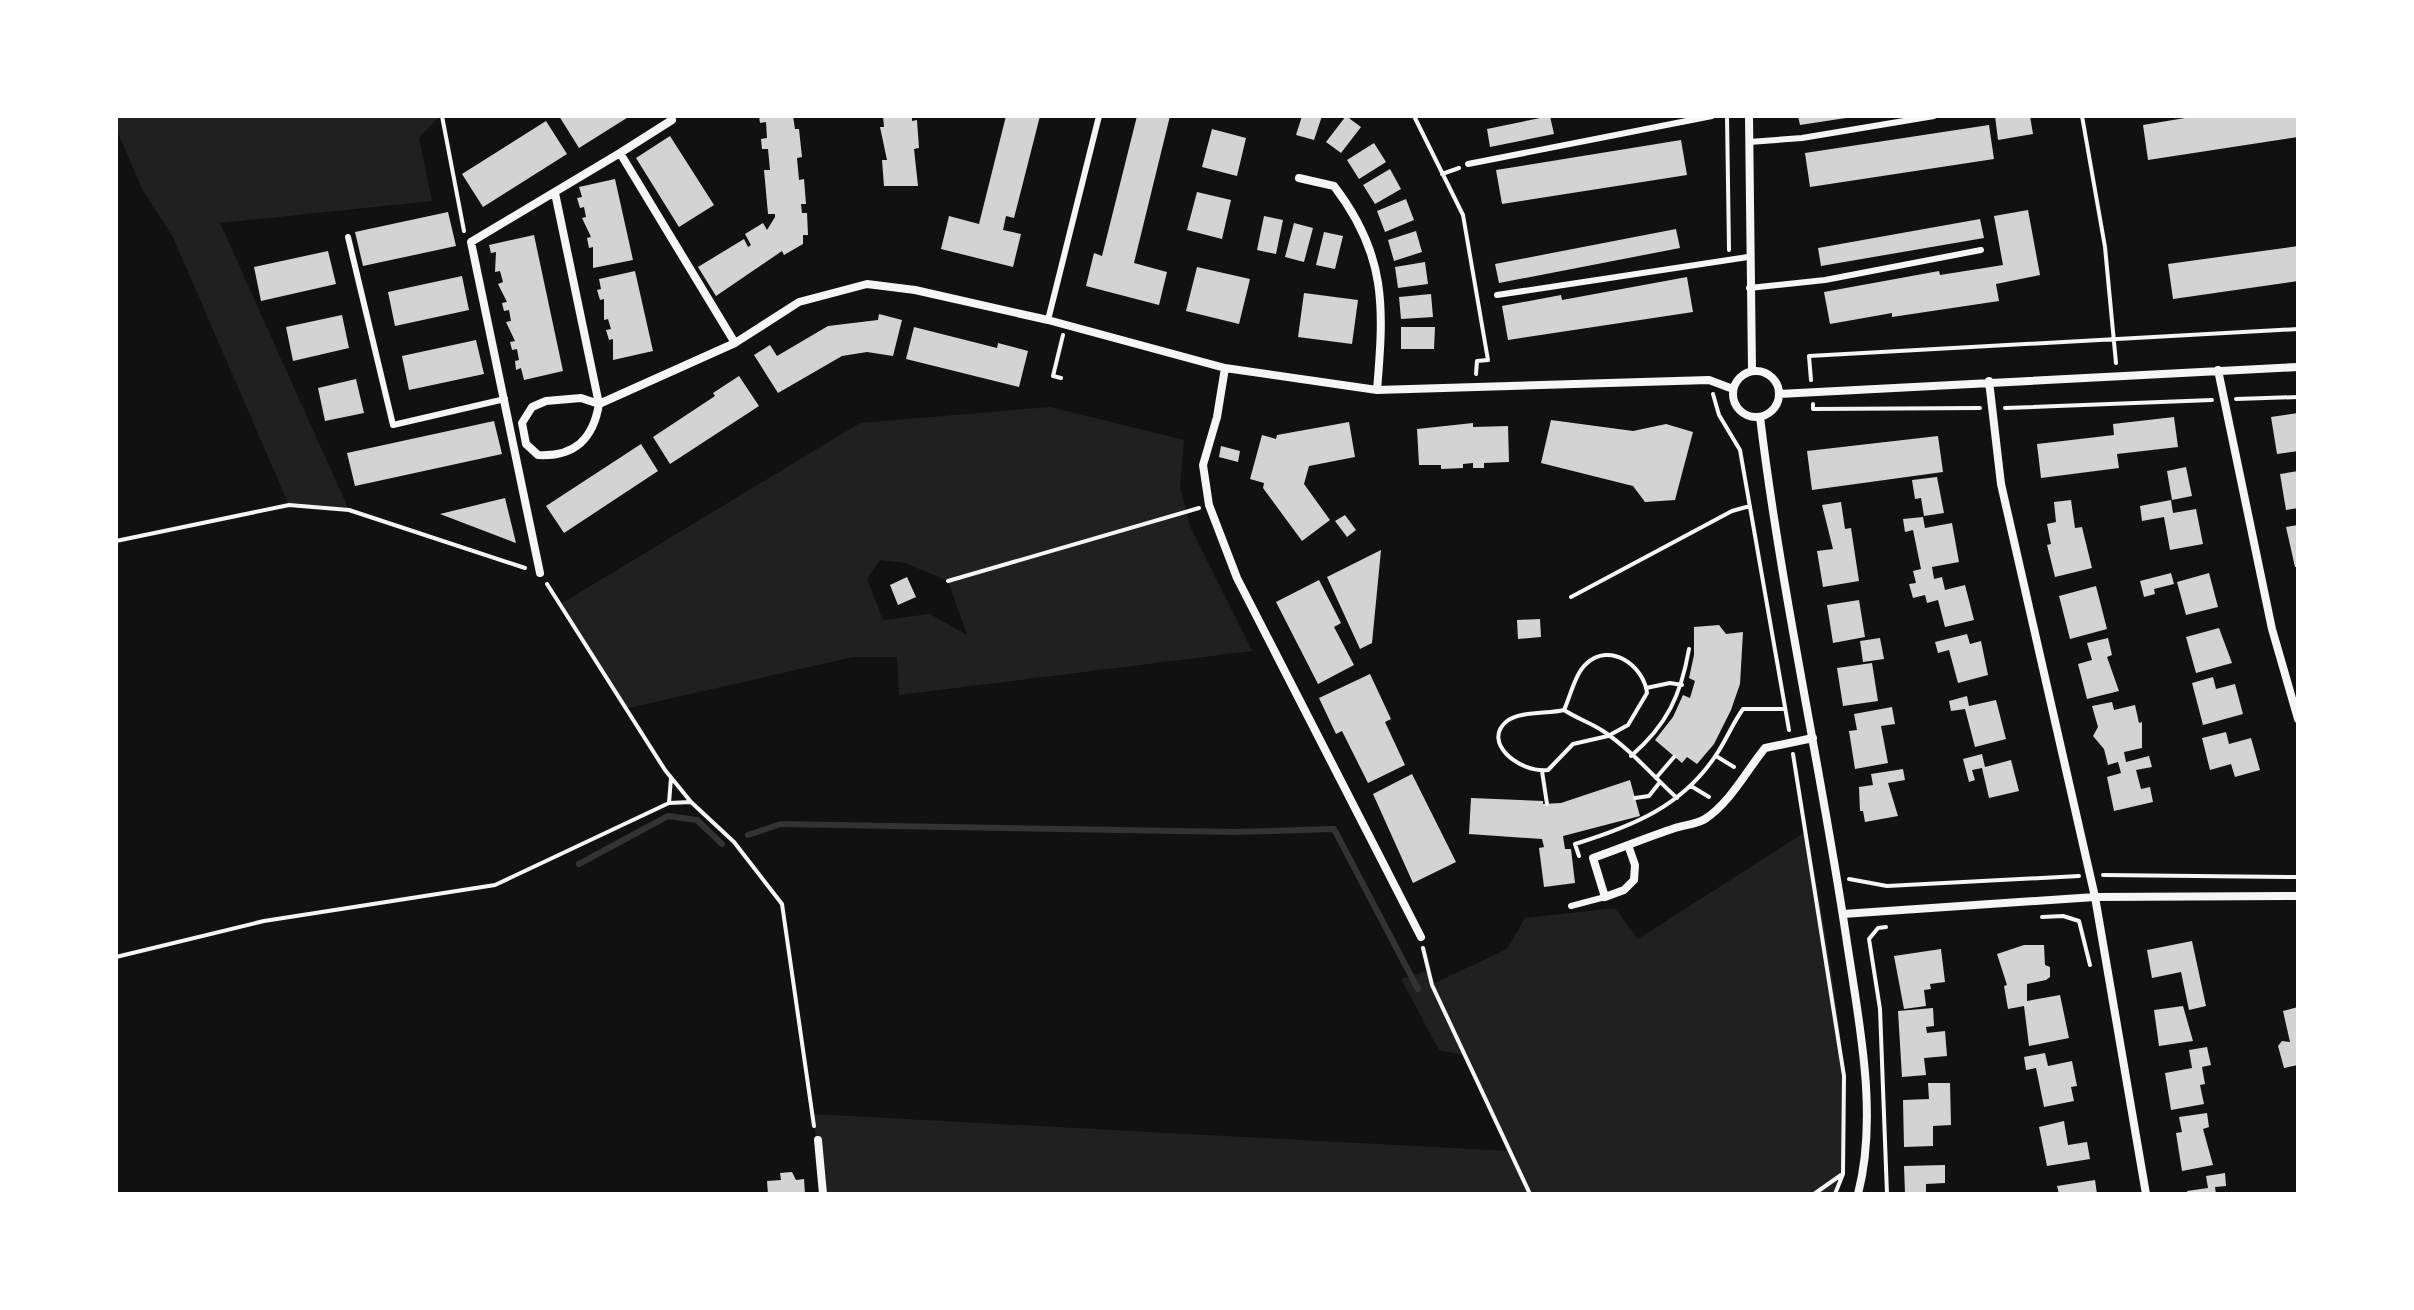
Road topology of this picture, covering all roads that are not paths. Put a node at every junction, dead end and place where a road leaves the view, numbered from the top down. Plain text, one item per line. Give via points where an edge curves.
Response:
1 (1099, 116) edge
2 (1712, 116) edge
3 (1749, 116) edge
4 (1934, 116) edge
5 (672, 120) dead end
6 (1749, 142) junction
7 (620, 153) junction
8 (1468, 164) dead end
9 (1299, 178) dead end
10 (555, 193) junction
11 (348, 237) dead end
12 (1981, 250) dead end
13 (1748, 257) junction
14 (1749, 288) junction
15 (1497, 295) dead end
16 (1048, 320) junction
17 (735, 343) junction
18 (2298, 367) edge
19 (1225, 368) junction
20 (1752, 370) junction
21 (2218, 370) junction
22 (1989, 381) junction
23 (1733, 389) junction
24 (1377, 390) junction
25 (1779, 394) junction
26 (505, 399) junction
27 (599, 404) junction
28 (1760, 417) junction
29 (509, 420) junction
30 (522, 423) junction
31 (540, 573) road end
32 (2298, 719) edge
33 (1813, 738) junction
34 (1628, 845) junction
35 (2298, 896) edge
36 (1605, 897) junction
37 (2095, 897) junction
38 (1571, 906) dead end
39 (1843, 914) junction
40 (1421, 937) road end
41 (818, 1140) road end
42 (823, 1194) edge
43 (1858, 1194) edge
44 (2146, 1194) edge

1 - 16 lane
2 - 8 lane
3 - 6 street
4 - 6 lane
5 - 7 street
6 - 13 street
7 - 10 street
7 - 17 street
9 - 24 street via 1334,186 1365,230 1380,287
10 - 26 street via 471,242
10 - 27 street
11 - 26 lane via 393,425
12 - 14 lane via 1825,280
13 - 14 street
13 - 15 lane
14 - 20 street
16 - 17 street via 867,284 799,302
16 - 19 street
17 - 27 street
18 - 21 street
19 - 24 street
19 - 40 street via 1203,465 1209,505 1237,578
20 - 23 street
20 - 25 street via 1771,376
21 - 22 street
21 - 32 street via 2272,629
22 - 25 street
22 - 37 street via 2001,484
23 - 24 street via 1709,380
23 - 28 street via 1736,406
25 - 28 street via 1777,405
26 - 29 street
27 - 30 street via 581,398 546,401 532,407
27 - 30 street via 586,439 558,456 532,450
28 - 33 street
29 - 30 street
29 - 31 street
33 - 34 street via 1765,748 1704,819
33 - 39 street
34 - 36 street via 1634,880
34 - 36 street via 1593,858
35 - 37 street
36 - 38 lane
37 - 39 street
37 - 44 street
39 - 43 street via 1864,1085 1866,1142
41 - 42 street

